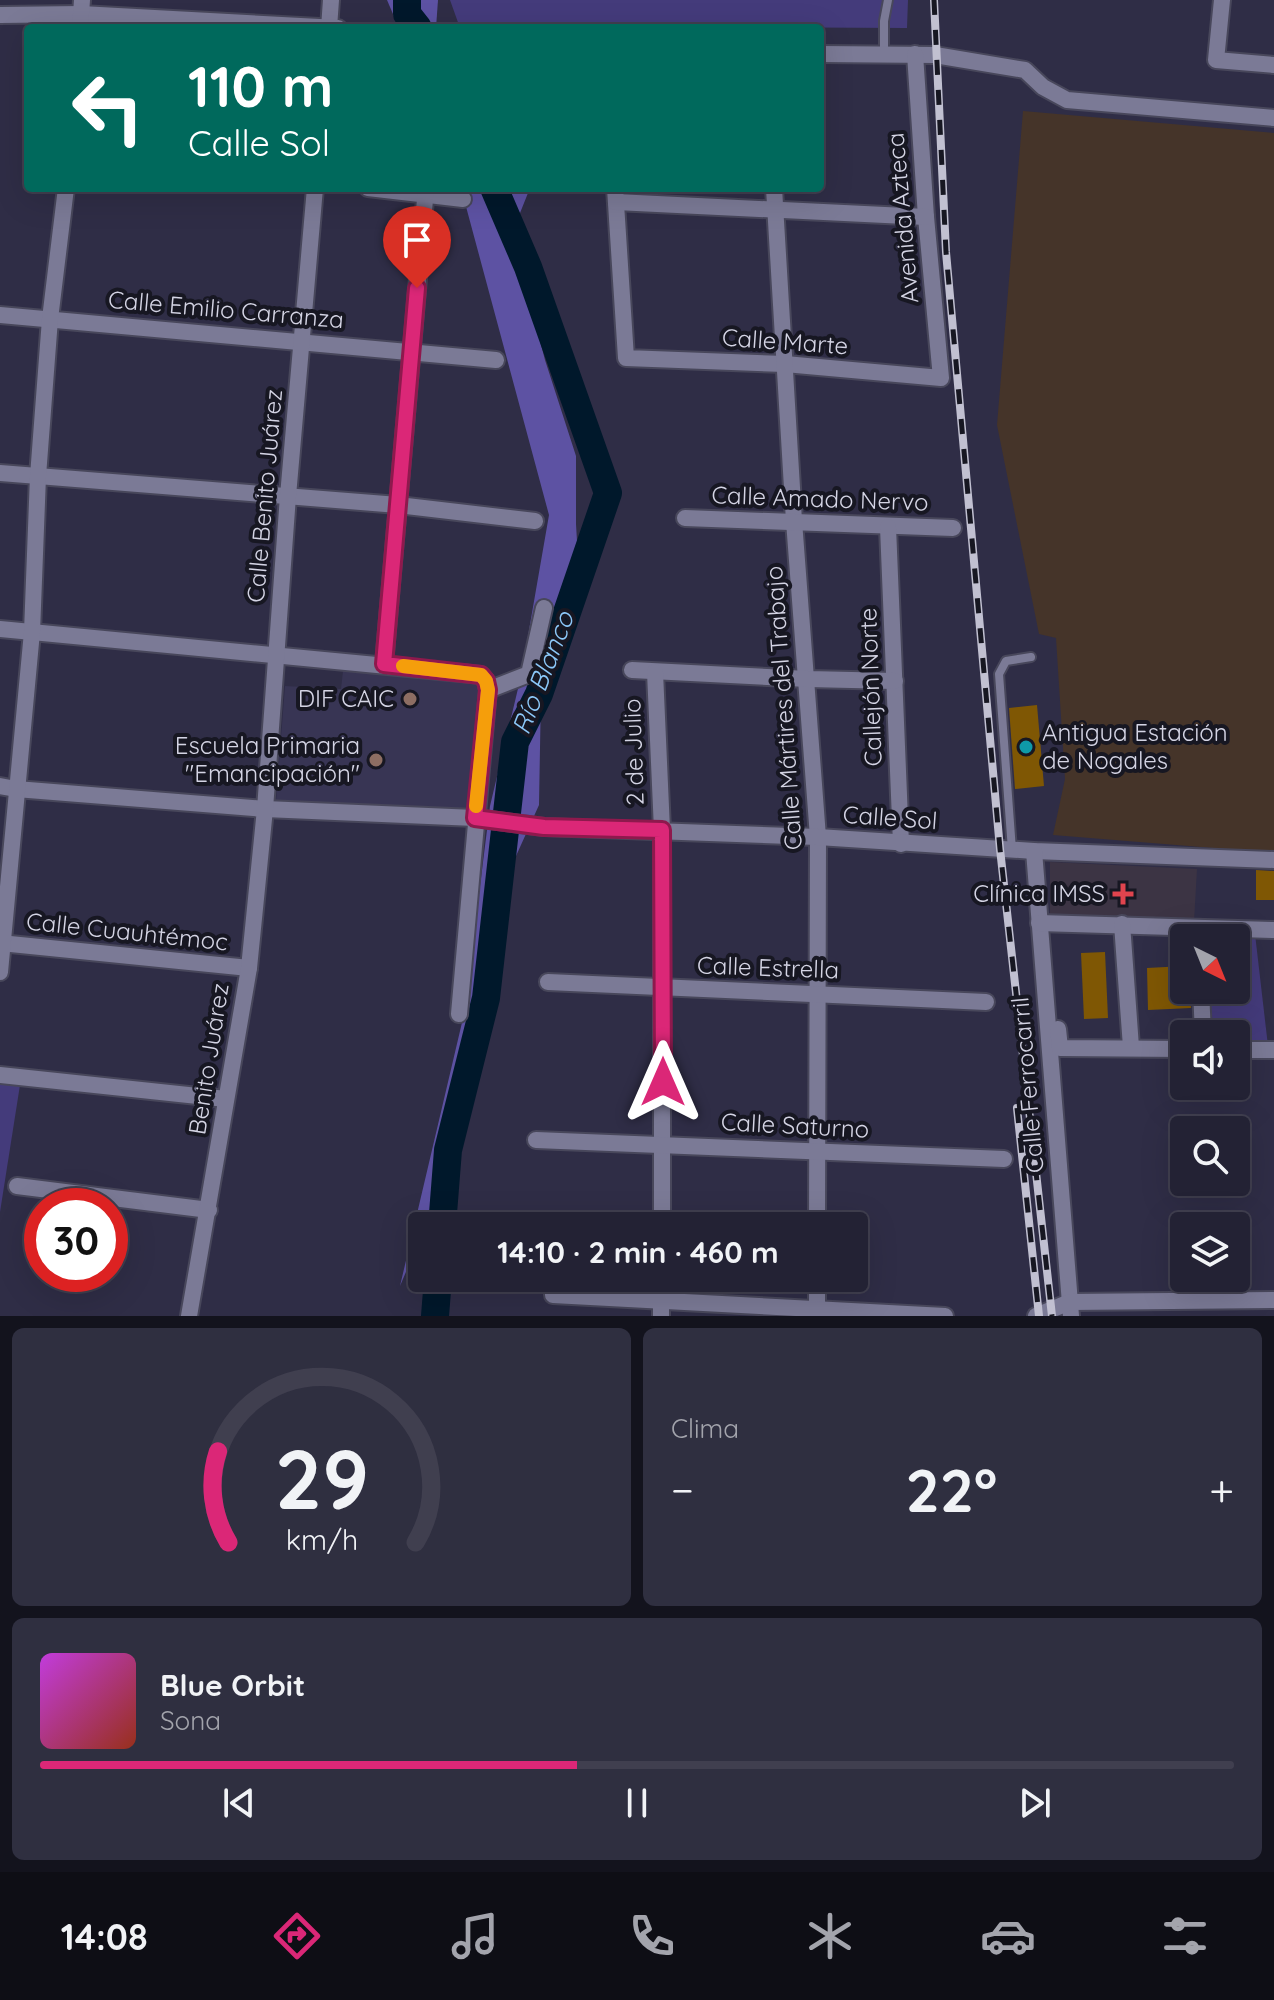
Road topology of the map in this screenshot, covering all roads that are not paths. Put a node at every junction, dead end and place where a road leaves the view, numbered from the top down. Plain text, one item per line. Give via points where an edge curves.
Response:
1 (331, 0) edge
2 (888, 0) edge
3 (1222, 0) edge
4 (81, 14) edge
5 (0, 15) edge
6 (258, 24) edge
7 (329, 24) edge
8 (884, 46) junction
9 (824, 54) edge
10 (915, 54) junction
11 (1274, 65) edge
12 (1274, 118) edge
13 (66, 192) edge
14 (315, 192) edge
15 (426, 192) edge
16 (434, 192) edge
17 (774, 192) edge
18 (616, 195) edge
19 (463, 199) dead end
20 (775, 210) junction
21 (926, 217) junction
22 (0, 315) edge
23 (50, 319) junction
24 (302, 341) junction
25 (412, 351) junction
26 (496, 360) dead end
27 (785, 364) junction
28 (941, 378) joint
29 (0, 473) edge
30 (38, 476) junction
31 (288, 496) junction
32 (398, 505) junction
33 (685, 518) dead end
34 (535, 521) dead end
35 (794, 521) junction
36 (888, 527) junction
37 (953, 528) dead end
38 (544, 608) dead end
39 (0, 629) edge
40 (32, 632) junction
41 (276, 654) junction
42 (1031, 657) dead end
43 (384, 664) junction
44 (632, 670) dead end
45 (655, 672) junction
46 (808, 679) junction
47 (895, 681) junction
48 (487, 685) junction
49 (8, 787) edge
50 (265, 809) junction
51 (482, 819) junction
52 (662, 830) junction
53 (818, 837) junction
54 (901, 844) junction
55 (1006, 849) junction
56 (1034, 851) junction
57 (1274, 860) edge
58 (1044, 923) junction
59 (1122, 924) junction
60 (1170, 930) edge
61 (1274, 930) edge
62 (1250, 931) edge
63 (1, 943) edge
64 (249, 968) junction
65 (0, 972) edge
66 (548, 982) dead end
67 (663, 989) junction
68 (817, 993) junction
69 (986, 1002) dead end
70 (459, 1014) dead end
71 (1131, 1047) junction
72 (1170, 1048) edge
73 (1250, 1050) edge
74 (1274, 1050) edge
75 (0, 1075) edge
76 (226, 1099) junction
77 (536, 1140) dead end
78 (663, 1144) junction
79 (817, 1152) junction
80 (1004, 1159) dead end
81 (17, 1186) dead end
82 (209, 1210) junction
83 (662, 1212) edge
84 (817, 1212) edge
85 (553, 1295) dead end
86 (1274, 1300) edge
87 (661, 1309) edge
88 (1071, 1309) edge
89 (817, 1312) edge
90 (189, 1316) edge
91 (945, 1316) edge
92 (1036, 1316) edge

1 - 7 street
2 - 8 lane
3 - 11 street via 1216,60
4 - 5 street
4 - 6 street
8 - 9 street
8 - 10 street
10 - 12 street via 1025,70 1067,100
10 - 21 street, Avenida Azteca
13 - 23 street
14 - 24 street, Calle Benito Juárez
15 - 25 street
16 - 19 street
17 - 20 street, Calle Mártires del Trabajo
18 - 20 street
18 - 27 street, Calle Marte via 626,358
20 - 21 street
20 - 27 street, Calle Mártires del Trabajo
21 - 28 street, Avenida Azteca
22 - 23 street, Calle Emilio Carranza
23 - 24 street, Calle Emilio Carranza
23 - 30 street
24 - 25 street, Calle Emilio Carranza
24 - 31 street, Calle Benito Juárez
25 - 26 street, Calle Emilio Carranza
25 - 32 street
27 - 28 street, Calle Marte
27 - 35 street, Calle Mártires del Trabajo
29 - 30 street
30 - 31 street
30 - 40 street
31 - 32 street
31 - 41 street, Calle Benito Juárez
32 - 34 street
32 - 43 street
33 - 35 street, Calle Amado Nervo
35 - 36 street, Calle Amado Nervo
35 - 46 street, Calle Mártires del Trabajo
36 - 37 street, Calle Amado Nervo
36 - 47 street, Callejón Norte
38 - 48 street via 529,674
39 - 40 street
40 - 41 street
40 - 49 street
41 - 43 street
41 - 50 street, Calle Benito Juárez
42 - 55 lane via 1006,661 999,674
43 - 48 street via 481,675
44 - 45 street
45 - 46 street
45 - 52 street, 2 de Julio
46 - 47 street
46 - 53 street, Calle Mártires del Trabajo
47 - 54 street, Callejón Norte
48 - 51 street
49 - 50 street, Calle Sol
49 - 63 street
50 - 51 street, Calle Sol
50 - 64 street, Benito Juárez
51 - 52 street, Calle Sol via 544,827
51 - 70 street
52 - 53 street, Calle Sol
52 - 67 street, 2 de Julio
53 - 54 street, Calle Sol
53 - 68 street, Calle Mártires del Trabajo
54 - 55 street, Calle Sol
55 - 56 street, Calle Sol
56 - 57 street, Calle Sol
56 - 58 street, Calle Ferrocarril
58 - 59 street
58 - 71 street via 1060,1048
58 - 88 street, Calle Ferrocarril
59 - 60 street
59 - 71 street
61 - 62 street
63 - 64 street, Calle Cuauhtémoc
63 - 65 street
64 - 76 street, Benito Juárez
66 - 67 street, Calle Estrella
67 - 68 street, Calle Estrella
67 - 78 street, 2 de Julio
68 - 69 street, Calle Estrella
68 - 79 street, Calle Mártires del Trabajo
71 - 72 street
73 - 74 street
75 - 76 street
76 - 82 street, Benito Juárez
77 - 78 street, Calle Saturno
78 - 79 street, Calle Saturno
78 - 83 street, 2 de Julio
79 - 80 street, Calle Saturno
79 - 84 street, Calle Mártires del Trabajo
81 - 82 street
82 - 90 street, Benito Juárez
85 - 87 street
86 - 88 street
87 - 89 street
88 - 92 street
89 - 91 street

